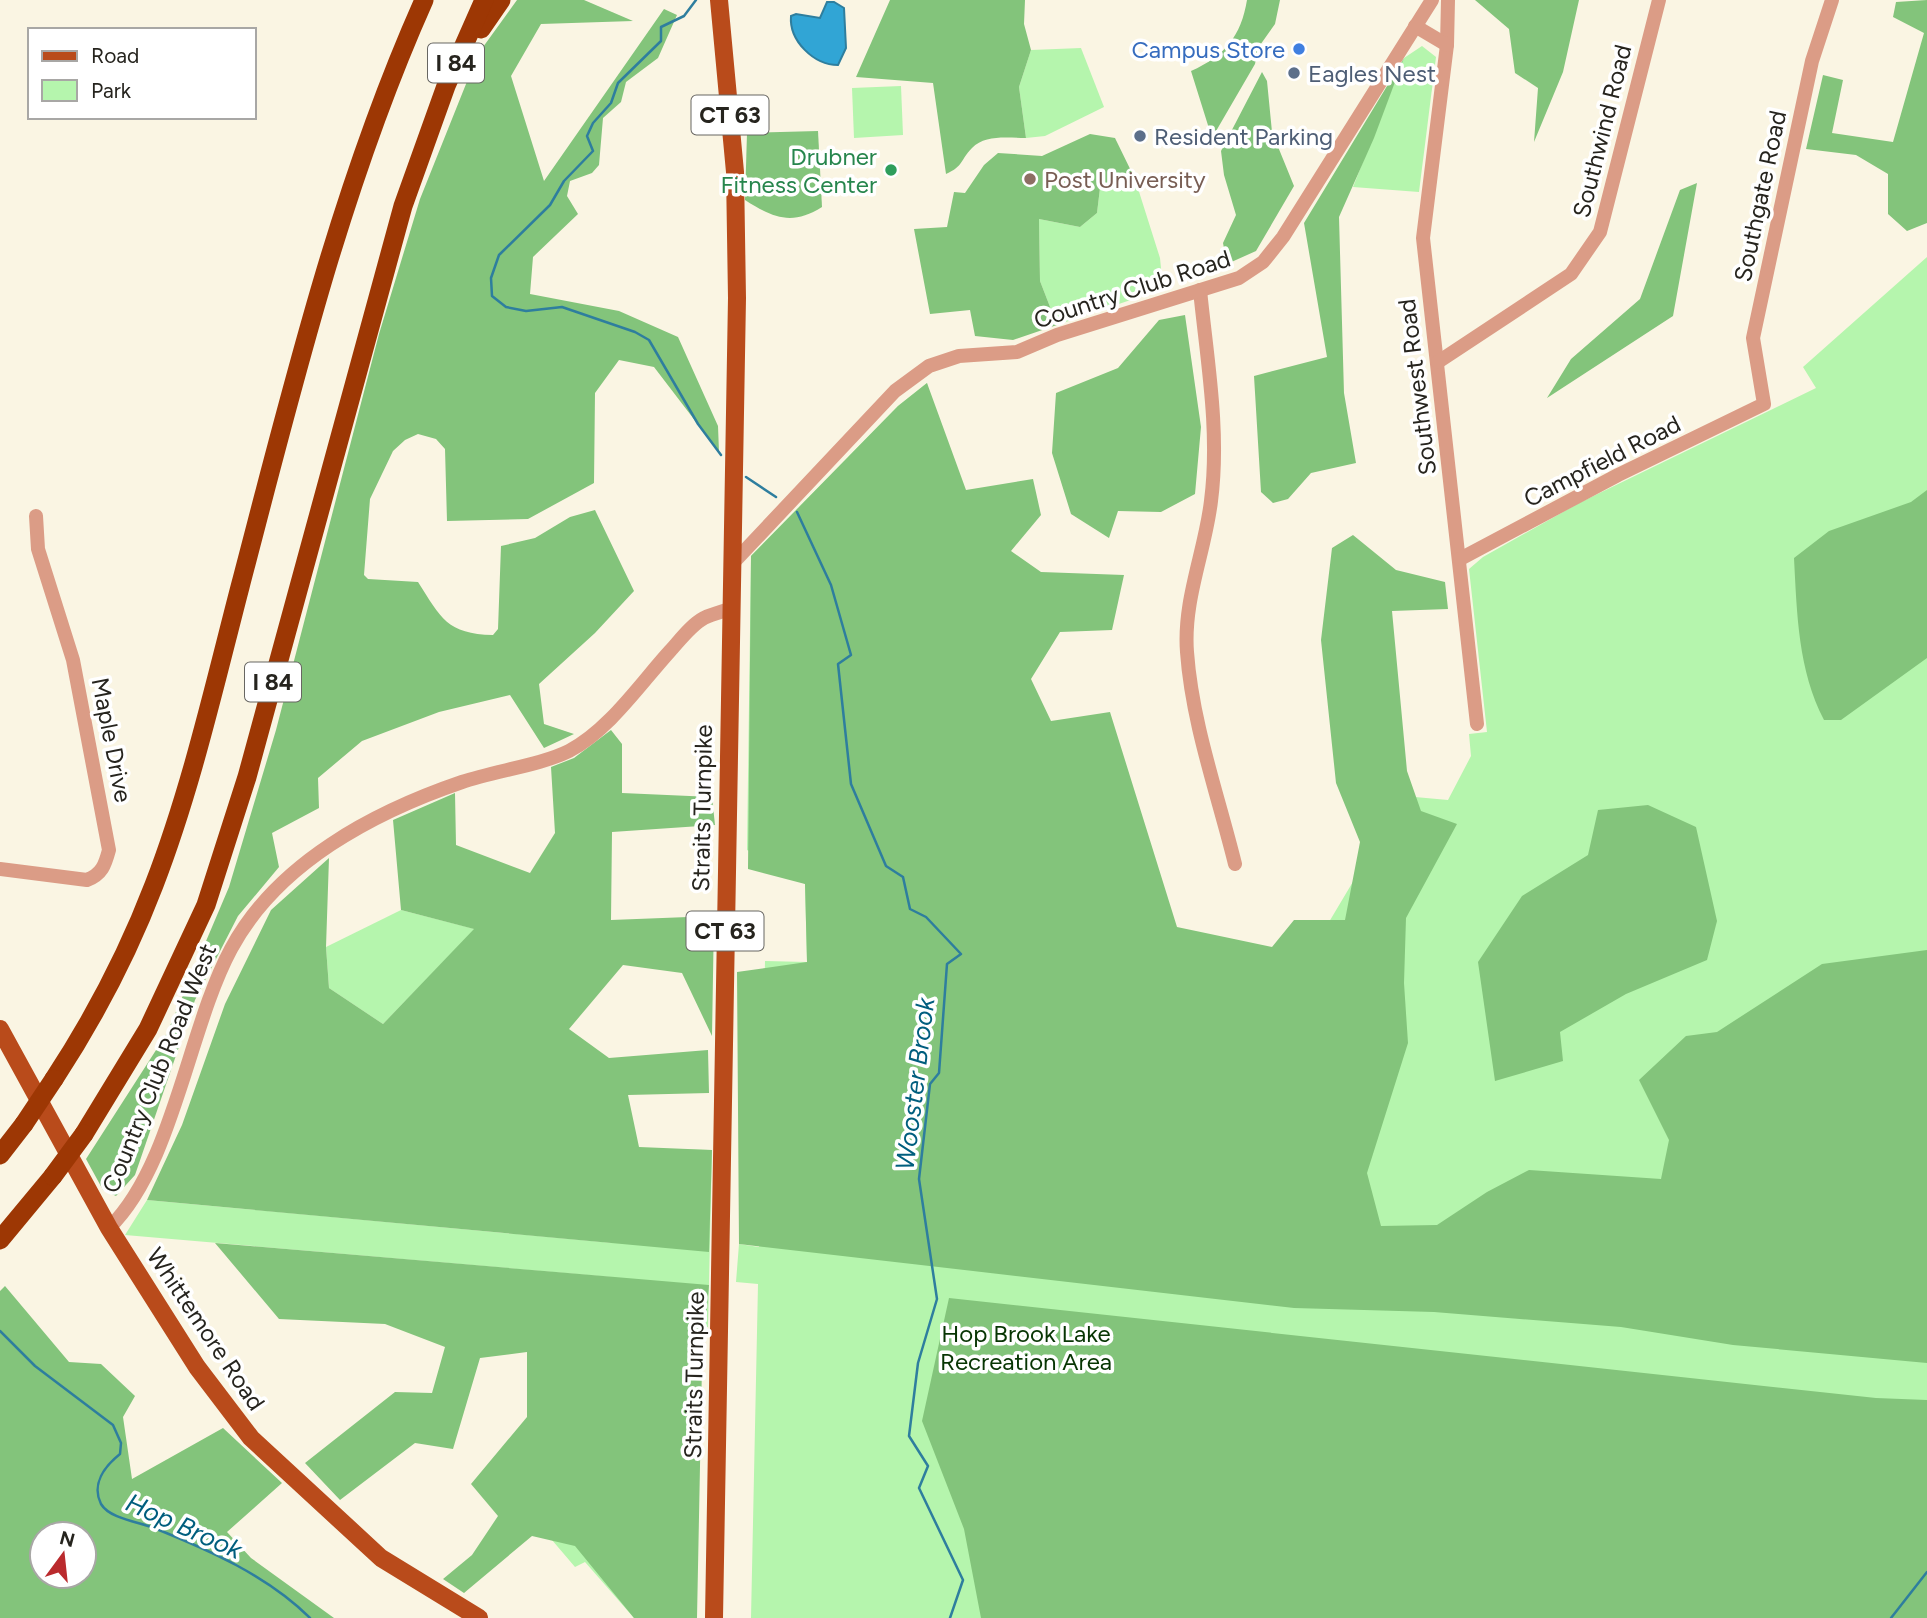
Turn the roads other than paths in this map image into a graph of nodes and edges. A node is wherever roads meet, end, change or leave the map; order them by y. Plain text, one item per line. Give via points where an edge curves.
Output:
1 (424, 0) edge
2 (484, 0) edge
3 (501, 0) edge
4 (719, 0) edge
5 (1432, 0) edge
6 (1448, 0) edge
7 (1659, 0) edge
8 (1832, 0) edge
9 (1415, 26) junction
10 (1447, 45) junction
11 (430, 126) junction
12 (1200, 290) junction
13 (1438, 362) junction
14 (1765, 404) joint
15 (36, 516) dead end
16 (1460, 559) junction
17 (734, 562) junction
18 (730, 609) junction
19 (1477, 724) dead end
20 (1236, 864) dead end
21 (0, 869) edge
22 (0, 1029) edge
23 (0, 1155) edge
24 (109, 1228) junction
25 (0, 1240) edge
26 (479, 1618) edge
27 (714, 1618) edge

1 - 23 highway, I 84, bridge via 379,107 344,211 169,844 119,965 54,1079
2 - 11 highway, I 84
3 - 11 highway
4 - 17 main road, Straits Turnpike / CT 63 via 737,211
5 - 9 street, Country Club Road
6 - 10 street, Southwest Road
7 - 13 street, Southwind Road via 1600,232 1571,274
8 - 14 street, Southgate Road via 1812,61 1752,338
9 - 10 street
9 - 12 street, Country Club Road via 1274,251 1247,274
10 - 13 street, Southwest Road via 1423,238
11 - 25 highway, I 84, bridge via 384,268 256,746 217,873 148,1029 84,1134
12 - 17 street, Country Club Road via 1017,352 938,362 906,381
12 - 20 street via 1216,447 1211,503 1187,608 1187,653 1199,723
13 - 16 street, Southwest Road
14 - 16 street, Campfield Road
15 - 21 street, Maple Drive via 38,549 73,660 109,850 105,866 87,880
16 - 19 street, Southwest Road
17 - 18 main road, Straits Turnpike / CT 63
18 - 24 street, Country Club Road West via 703,618 599,729 568,751 461,782 373,819 318,852 286,880 231,949 151,1160 123,1214
18 - 27 main road, Straits Turnpike / CT 63
22 - 24 main road, Whittemore Road
24 - 26 main road, Whittemore Road via 197,1367 251,1438 380,1558

